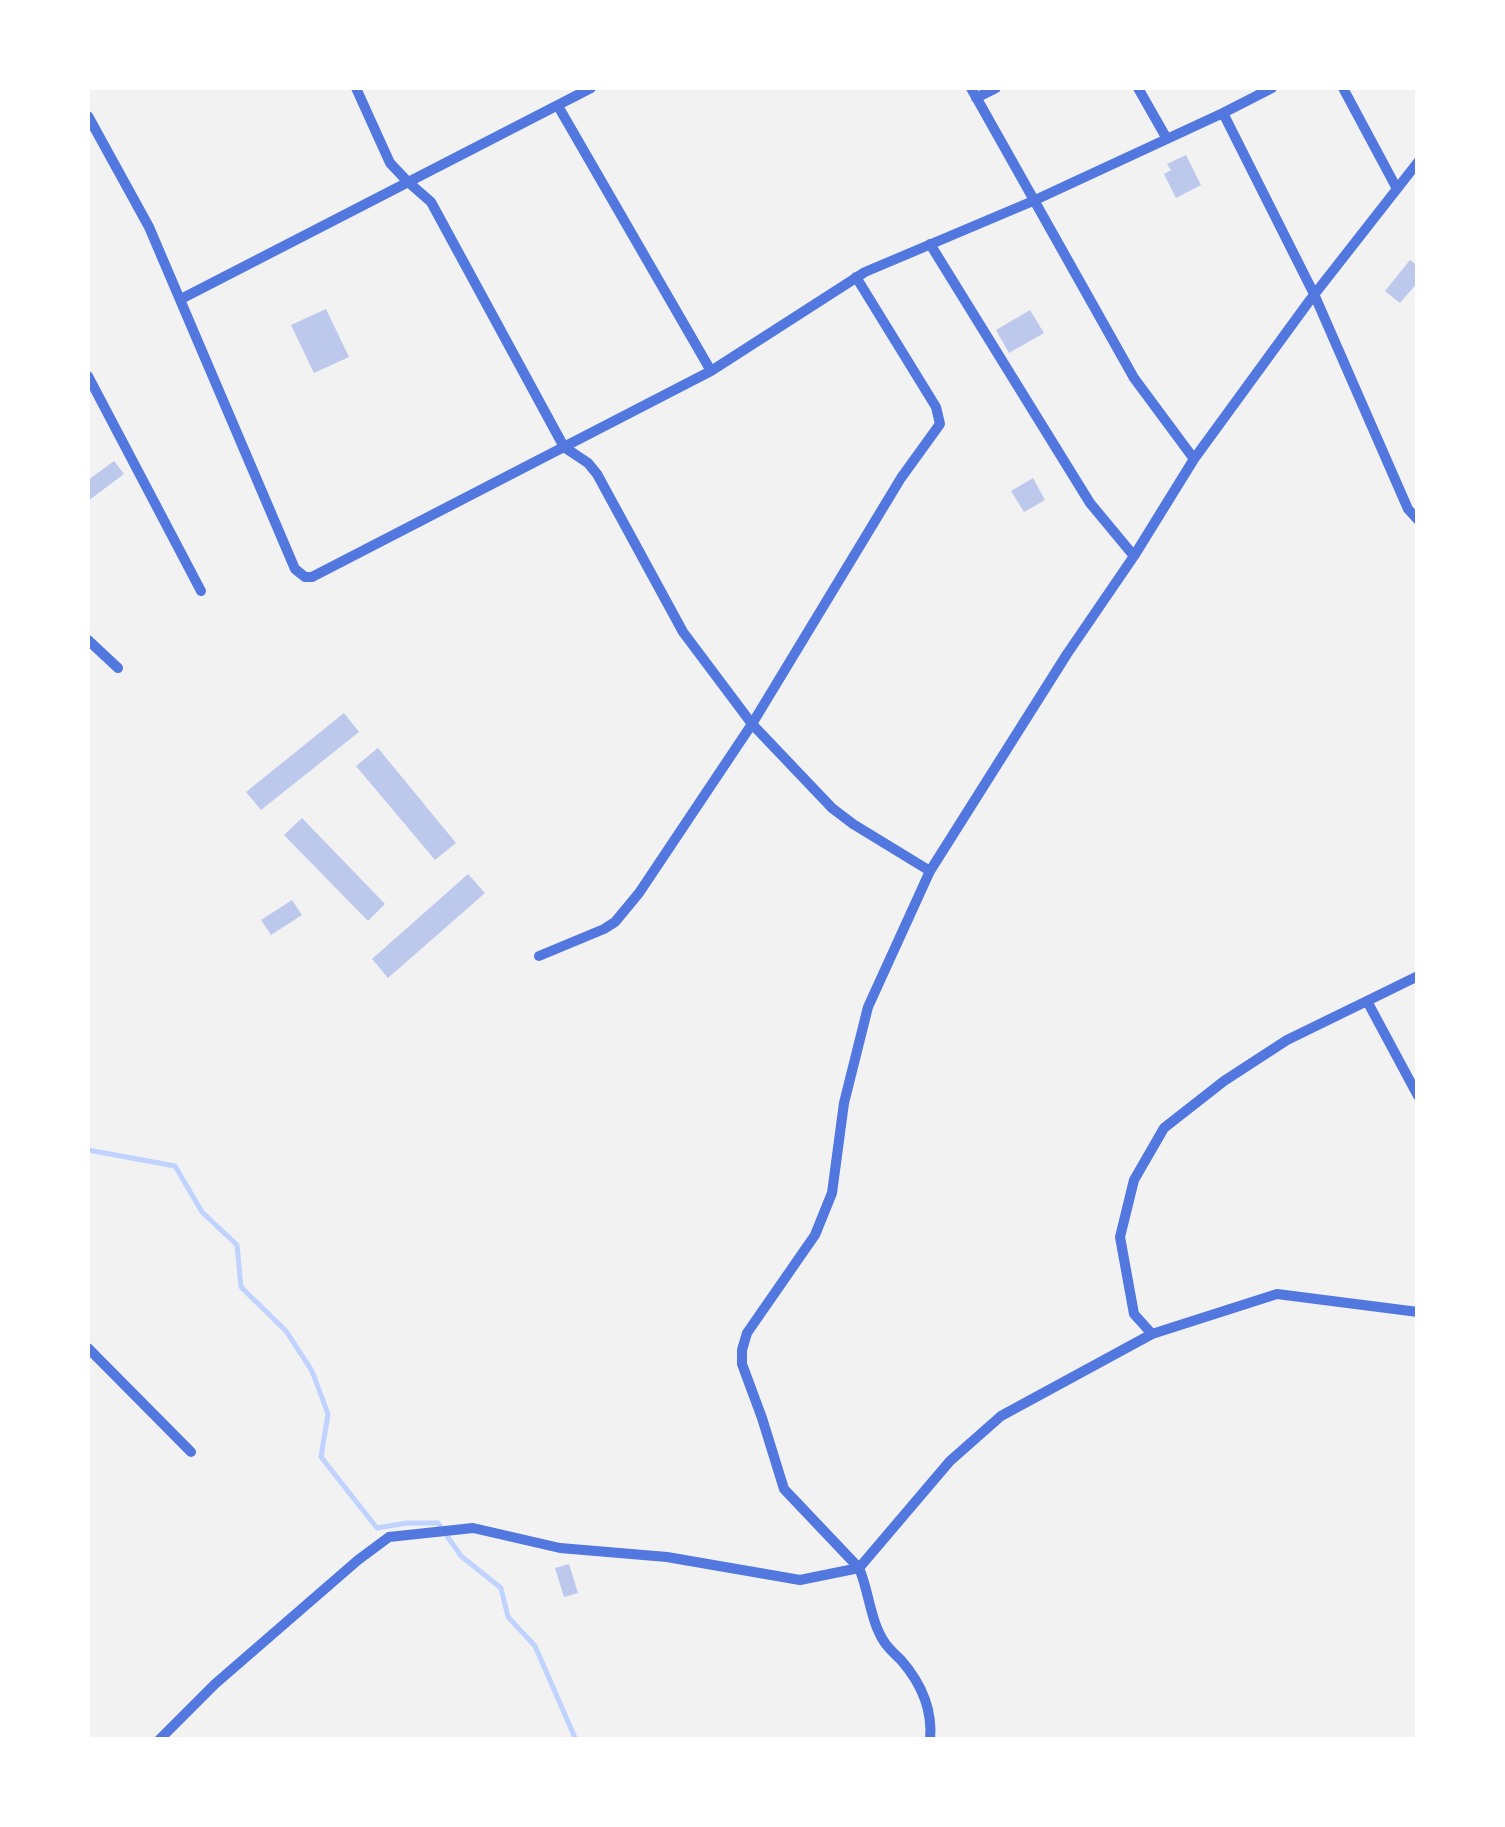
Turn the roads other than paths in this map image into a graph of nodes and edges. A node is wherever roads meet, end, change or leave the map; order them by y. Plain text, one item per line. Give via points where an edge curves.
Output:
1 (356, 88) edge
2 (591, 88) edge
3 (996, 88) edge
4 (1138, 88) edge
5 (1272, 88) edge
6 (1343, 88) edge
7 (973, 92) edge
8 (558, 106) junction
9 (1223, 113) junction
10 (88, 116) edge
11 (1166, 139) junction
12 (1418, 162) edge
13 (407, 182) junction
14 (1396, 187) junction
15 (1033, 201) junction
16 (930, 244) junction
17 (856, 277) junction
18 (1314, 294) junction
19 (180, 299) junction
20 (711, 371) junction
21 (88, 376) edge
22 (564, 446) junction
23 (1194, 460) junction
24 (1418, 520) edge
25 (1134, 556) junction
26 (201, 590) dead end
27 (88, 640) edge
28 (118, 668) dead end
29 (752, 724) junction
30 (930, 871) junction
31 (538, 956) dead end
32 (1418, 976) edge
33 (1367, 1001) junction
34 (1418, 1096) edge
35 (1418, 1312) edge
36 (1152, 1334) junction
37 (88, 1348) edge
38 (191, 1452) dead end
39 (859, 1568) junction
40 (159, 1740) edge
41 (930, 1740) edge

1 - 13 street via 390,163
2 - 8 street
3 - 7 street
4 - 11 street
5 - 9 street
6 - 14 street
7 - 15 street
8 - 13 street
8 - 20 street
9 - 11 street
9 - 18 street
10 - 19 street
11 - 15 street
12 - 14 street
13 - 19 street
13 - 22 street via 431,202
14 - 18 street
15 - 16 street
15 - 23 street via 1134,378
16 - 17 street
16 - 25 street via 1090,503
17 - 20 street
17 - 29 street via 940,424
18 - 23 street
18 - 24 street
19 - 22 street via 305,577
20 - 22 street
21 - 26 street
22 - 29 street via 597,474 683,632
23 - 25 street
25 - 30 street
27 - 28 street
29 - 30 street via 832,808
29 - 31 street via 628,908 604,929
30 - 39 street via 868,1007 844,1103 832,1193 815,1234 742,1350 784,1489
32 - 33 street
33 - 34 street
33 - 36 street via 1287,1040 1164,1128 1134,1180 1120,1236 1134,1314
35 - 36 street via 1277,1294
36 - 39 street via 1001,1416 950,1460
37 - 38 street
39 - 40 street via 800,1580 560,1548 473,1528 389,1537
39 - 41 street via 885,1644 925,1698

